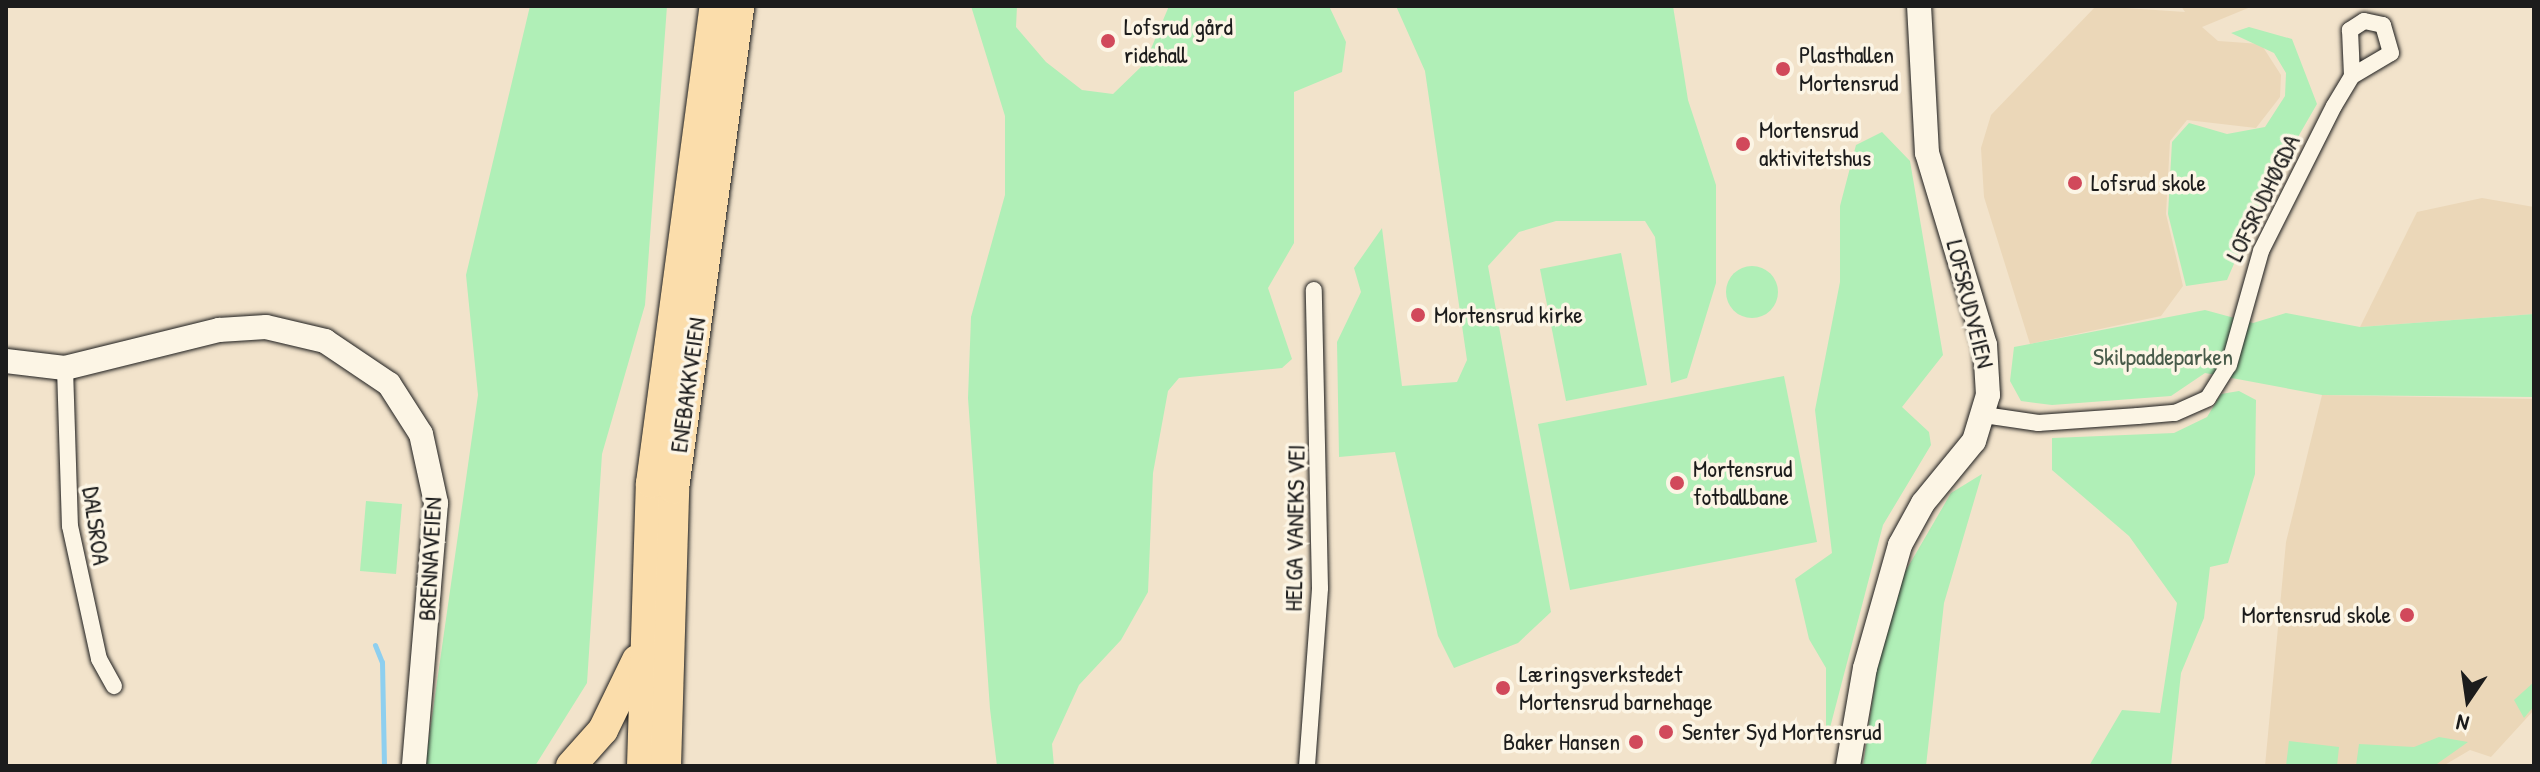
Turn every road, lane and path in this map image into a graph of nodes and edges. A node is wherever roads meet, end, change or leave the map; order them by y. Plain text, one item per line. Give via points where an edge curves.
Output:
1 (715, 6) edge
2 (739, 6) edge
3 (1919, 6) edge
4 (2352, 76) dead end
5 (1314, 290) dead end
6 (6, 361) edge
7 (65, 368) junction
8 (1984, 415) junction
9 (641, 653) junction
10 (114, 686) dead end
11 (414, 766) edge
12 (571, 766) edge
13 (642, 766) edge
14 (666, 766) edge
15 (1307, 766) edge
16 (1848, 766) edge

1 - 9 highway, ENEBAKKVEIEN via 651,483
2 - 14 highway, ENEBAKKVEIEN via 674,489
3 - 8 street, LOFSRUDVEIEN via 1921,119 1985,345
4 - 8 street, LOFSRUDHØGDA via 2261,251 2229,365 2208,398 2175,413 2138,416 2038,423
5 - 15 street, HELGA VANEKS VEI via 1320,588
6 - 7 street, BRENNAVEIEN
7 - 10 street, DALSROA via 70,526 99,659
7 - 11 street, BRENNAVEIEN via 219,330 266,327 325,341 389,384 421,434 436,503
8 - 16 street, LOFSRUDVEIEN via 1974,441 1923,503 1900,545 1865,668
9 - 12 highway via 617,704
9 - 13 highway, ENEBAKKVEIEN

